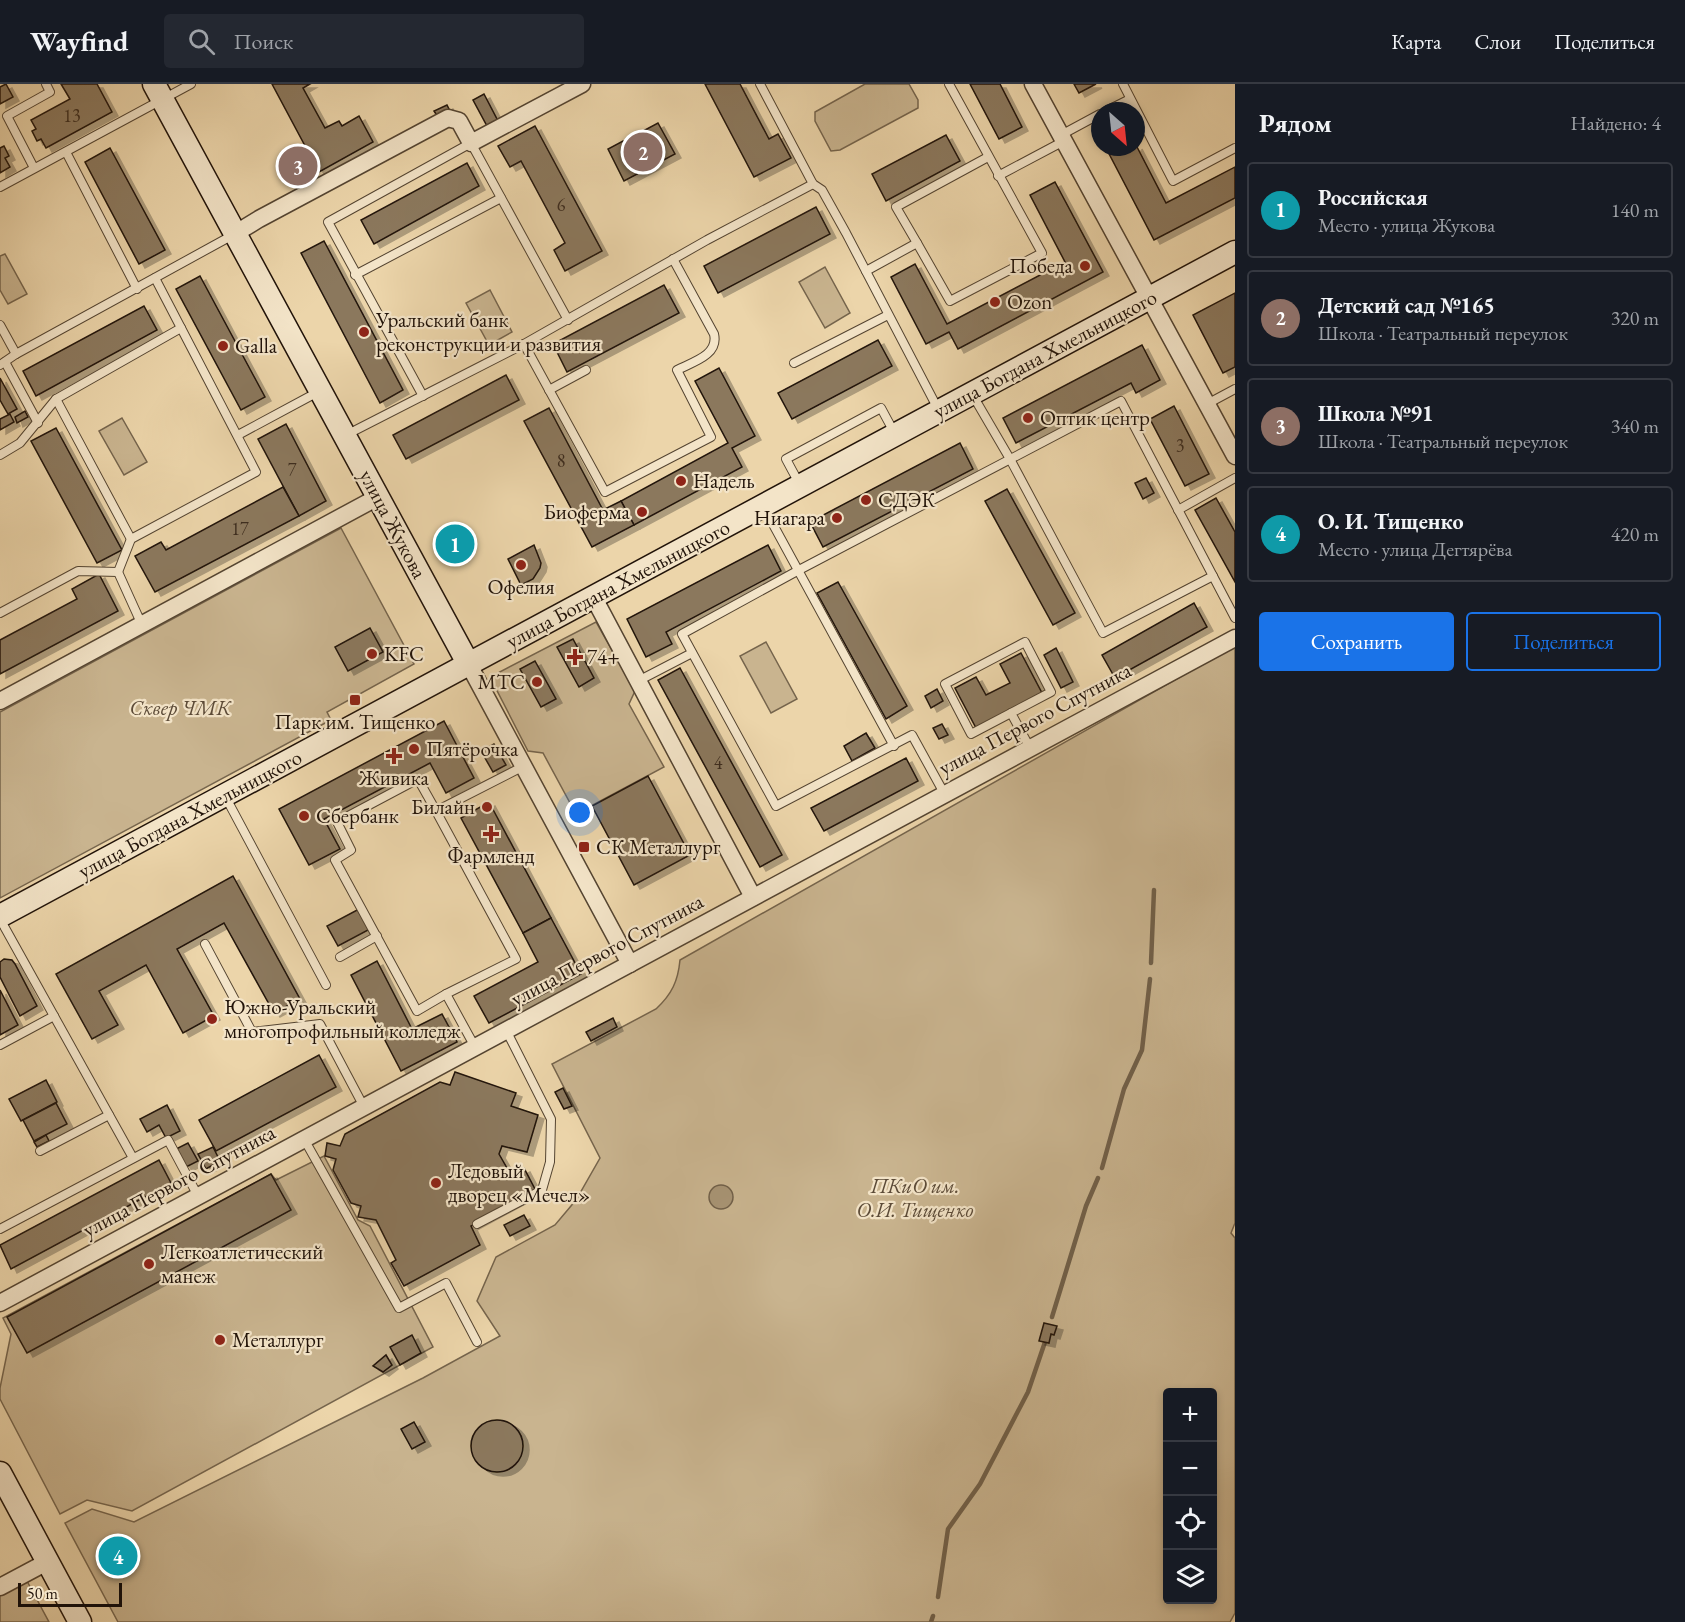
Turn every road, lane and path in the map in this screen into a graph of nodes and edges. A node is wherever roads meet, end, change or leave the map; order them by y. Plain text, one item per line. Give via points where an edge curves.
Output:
1 (46, 84) edge
2 (191, 84) edge
3 (582, 84) edge
4 (760, 84) edge
5 (948, 84) edge
6 (1034, 84) edge
7 (1123, 84) edge
8 (158, 92) edge
9 (1130, 99) junction
10 (1124, 102) edge
11 (3, 118) edge
12 (1091, 120) edge
13 (1063, 138) junction
14 (471, 143) junction
15 (1235, 147) edge
16 (66, 152) junction
17 (988, 158) junction
18 (34, 168) junction
19 (998, 176) junction
20 (813, 184) junction
21 (0, 187) edge
22 (501, 198) junction
23 (236, 233) junction
24 (917, 243) junction
25 (1235, 252) edge
26 (673, 259) junction
27 (866, 271) junction
28 (355, 274) junction
29 (155, 278) junction
30 (136, 289) junction
31 (1149, 298) junction
32 (888, 315) junction
33 (568, 320) junction
34 (0, 325) edge
35 (181, 328) junction
36 (524, 344) junction
37 (16, 354) junction
38 (794, 363) dead end
39 (2, 364) edge
40 (586, 370) dead end
41 (1235, 389) edge
42 (321, 390) junction
43 (549, 390) junction
44 (972, 394) junction
45 (423, 396) junction
46 (56, 399) junction
47 (1207, 404) junction
48 (939, 411) junction
49 (38, 423) junction
50 (238, 435) junction
51 (896, 435) junction
52 (345, 436) junction
53 (0, 455) edge
54 (1235, 456) edge
55 (1010, 459) junction
56 (1235, 478) edge
57 (801, 486) junction
58 (378, 497) junction
59 (763, 506) junction
60 (1178, 510) junction
61 (132, 539) junction
62 (799, 570) junction
63 (118, 572) junction
64 (1213, 576) junction
65 (594, 598) junction
66 (0, 613) edge
67 (1235, 618) edge
68 (142, 625) junction
69 (1235, 638) edge
70 (692, 653) junction
71 (469, 665) junction
72 (638, 681) junction
73 (0, 701) edge
74 (1011, 713) junction
75 (894, 746) junction
76 (1030, 748) junction
77 (524, 766) junction
78 (944, 793) junction
79 (224, 796) junction
80 (436, 811) junction
81 (753, 897) junction
82 (0, 918) edge
83 (377, 936) junction
84 (205, 944) dead end
85 (340, 957) dead end
86 (630, 964) junction
87 (326, 986) dead end
88 (446, 994) junction
89 (54, 1016) junction
90 (506, 1030) junction
91 (0, 1045) edge
92 (475, 1047) junction
93 (364, 1107) junction
94 (109, 1115) junction
95 (304, 1139) junction
96 (40, 1151) dead end
97 (133, 1158) junction
98 (198, 1196) junction
99 (477, 1224) dead end
100 (0, 1229) edge
101 (0, 1303) edge
102 (477, 1342) dead end
103 (0, 1473) edge
104 (47, 1562) junction
105 (0, 1587) edge
106 (80, 1622) edge

1 - 11 lane via 50,92
2 - 8 lane
3 - 14 street
4 - 20 lane
5 - 17 lane
6 - 13 street
7 - 9 lane
8 - 16 lane
8 - 23 main road, улица Жукова
9 - 10 lane
9 - 15 lane via 1173,181
11 - 18 lane
12 - 13 lane
13 - 19 lane
13 - 31 street
14 - 22 lane
14 - 23 street via 459,121 448,118
14 - 28 lane via 328,222
16 - 18 lane
16 - 30 lane
17 - 19 lane
17 - 24 lane via 896,207
18 - 21 lane
19 - 24 lane via 1042,253 950,301
20 - 26 lane
20 - 27 lane via 822,190
22 - 28 lane
22 - 33 lane
23 - 29 lane
23 - 42 main road, улица Жукова
24 - 27 lane
25 - 31 main road, улица Богдана Хмельницкого
26 - 33 lane
26 - 43 lane via 716,340 708,354 677,370 711,437 605,492
27 - 32 lane
28 - 45 lane
29 - 30 lane
29 - 35 lane
30 - 37 lane
31 - 44 main road, улица Богдана Хмельницкого
31 - 47 street
32 - 38 lane
32 - 48 lane
33 - 36 lane
34 - 37 lane
35 - 46 lane
35 - 50 lane
36 - 43 lane
36 - 45 lane
37 - 39 lane
39 - 49 lane
40 - 43 lane
41 - 47 lane
42 - 50 lane
42 - 52 main road, улица Жукова
44 - 48 main road, улица Богдана Хмельницкого
44 - 55 lane
45 - 52 lane
46 - 49 lane
46 - 61 lane
47 - 54 street
48 - 51 main road, улица Богдана Хмельницкого
49 - 53 lane via 20,443
50 - 61 lane via 256,472
51 - 57 main road, улица Богдана Хмельницкого
51 - 57 lane via 881,408 786,459
52 - 58 main road, улица Жукова
55 - 60 lane via 1121,401
55 - 62 lane
55 - 64 lane via 1103,633
56 - 60 lane
57 - 59 main road, улица Богдана Хмельницкого
58 - 68 street
58 - 71 main road, улица Жукова
59 - 62 lane
59 - 65 main road, улица Богдана Хмельницкого
60 - 64 lane
61 - 63 lane
62 - 70 lane via 682,634
62 - 75 lane
63 - 66 lane via 78,571
63 - 68 lane
64 - 67 lane
65 - 71 main road, улица Богдана Хмельницкого
65 - 72 street
68 - 73 street
69 - 76 street, улица Первого Спутника
70 - 72 lane
70 - 75 lane via 776,806
71 - 77 street, улица Жукова
71 - 79 main road, улица Богдана Хмельницкого
72 - 81 street
74 - 74 lane via 971,734 945,684 1025,642 1052,692
74 - 76 lane
75 - 78 lane via 912,735
76 - 78 street, улица Первого Спутника
77 - 80 lane
77 - 86 street, улица Жукова
78 - 81 street, улица Первого Спутника
79 - 82 main road, улица Богдана Хмельницкого
79 - 87 lane
80 - 83 lane via 418,779 337,822 351,850 336,860
80 - 88 lane via 516,959
81 - 86 street, улица Первого Спутника
82 - 89 lane
83 - 85 lane
83 - 88 lane via 417,1011
84 - 93 lane via 252,1032 320,1024
86 - 90 street, улица Первого Спутника
88 - 92 lane
89 - 91 lane
89 - 94 lane
90 - 92 street, улица Первого Спутника
90 - 99 lane via 551,1119 550,1162 542,1190
92 - 93 street, улица Первого Спутника
93 - 95 street, улица Первого Спутника
94 - 96 lane
94 - 97 lane
95 - 98 street, улица Первого Спутника
95 - 102 lane via 399,1308 446,1283
97 - 98 lane via 168,1140
97 - 100 lane
98 - 101 street, улица Первого Спутника
103 - 104 main road
104 - 105 street
104 - 106 main road

